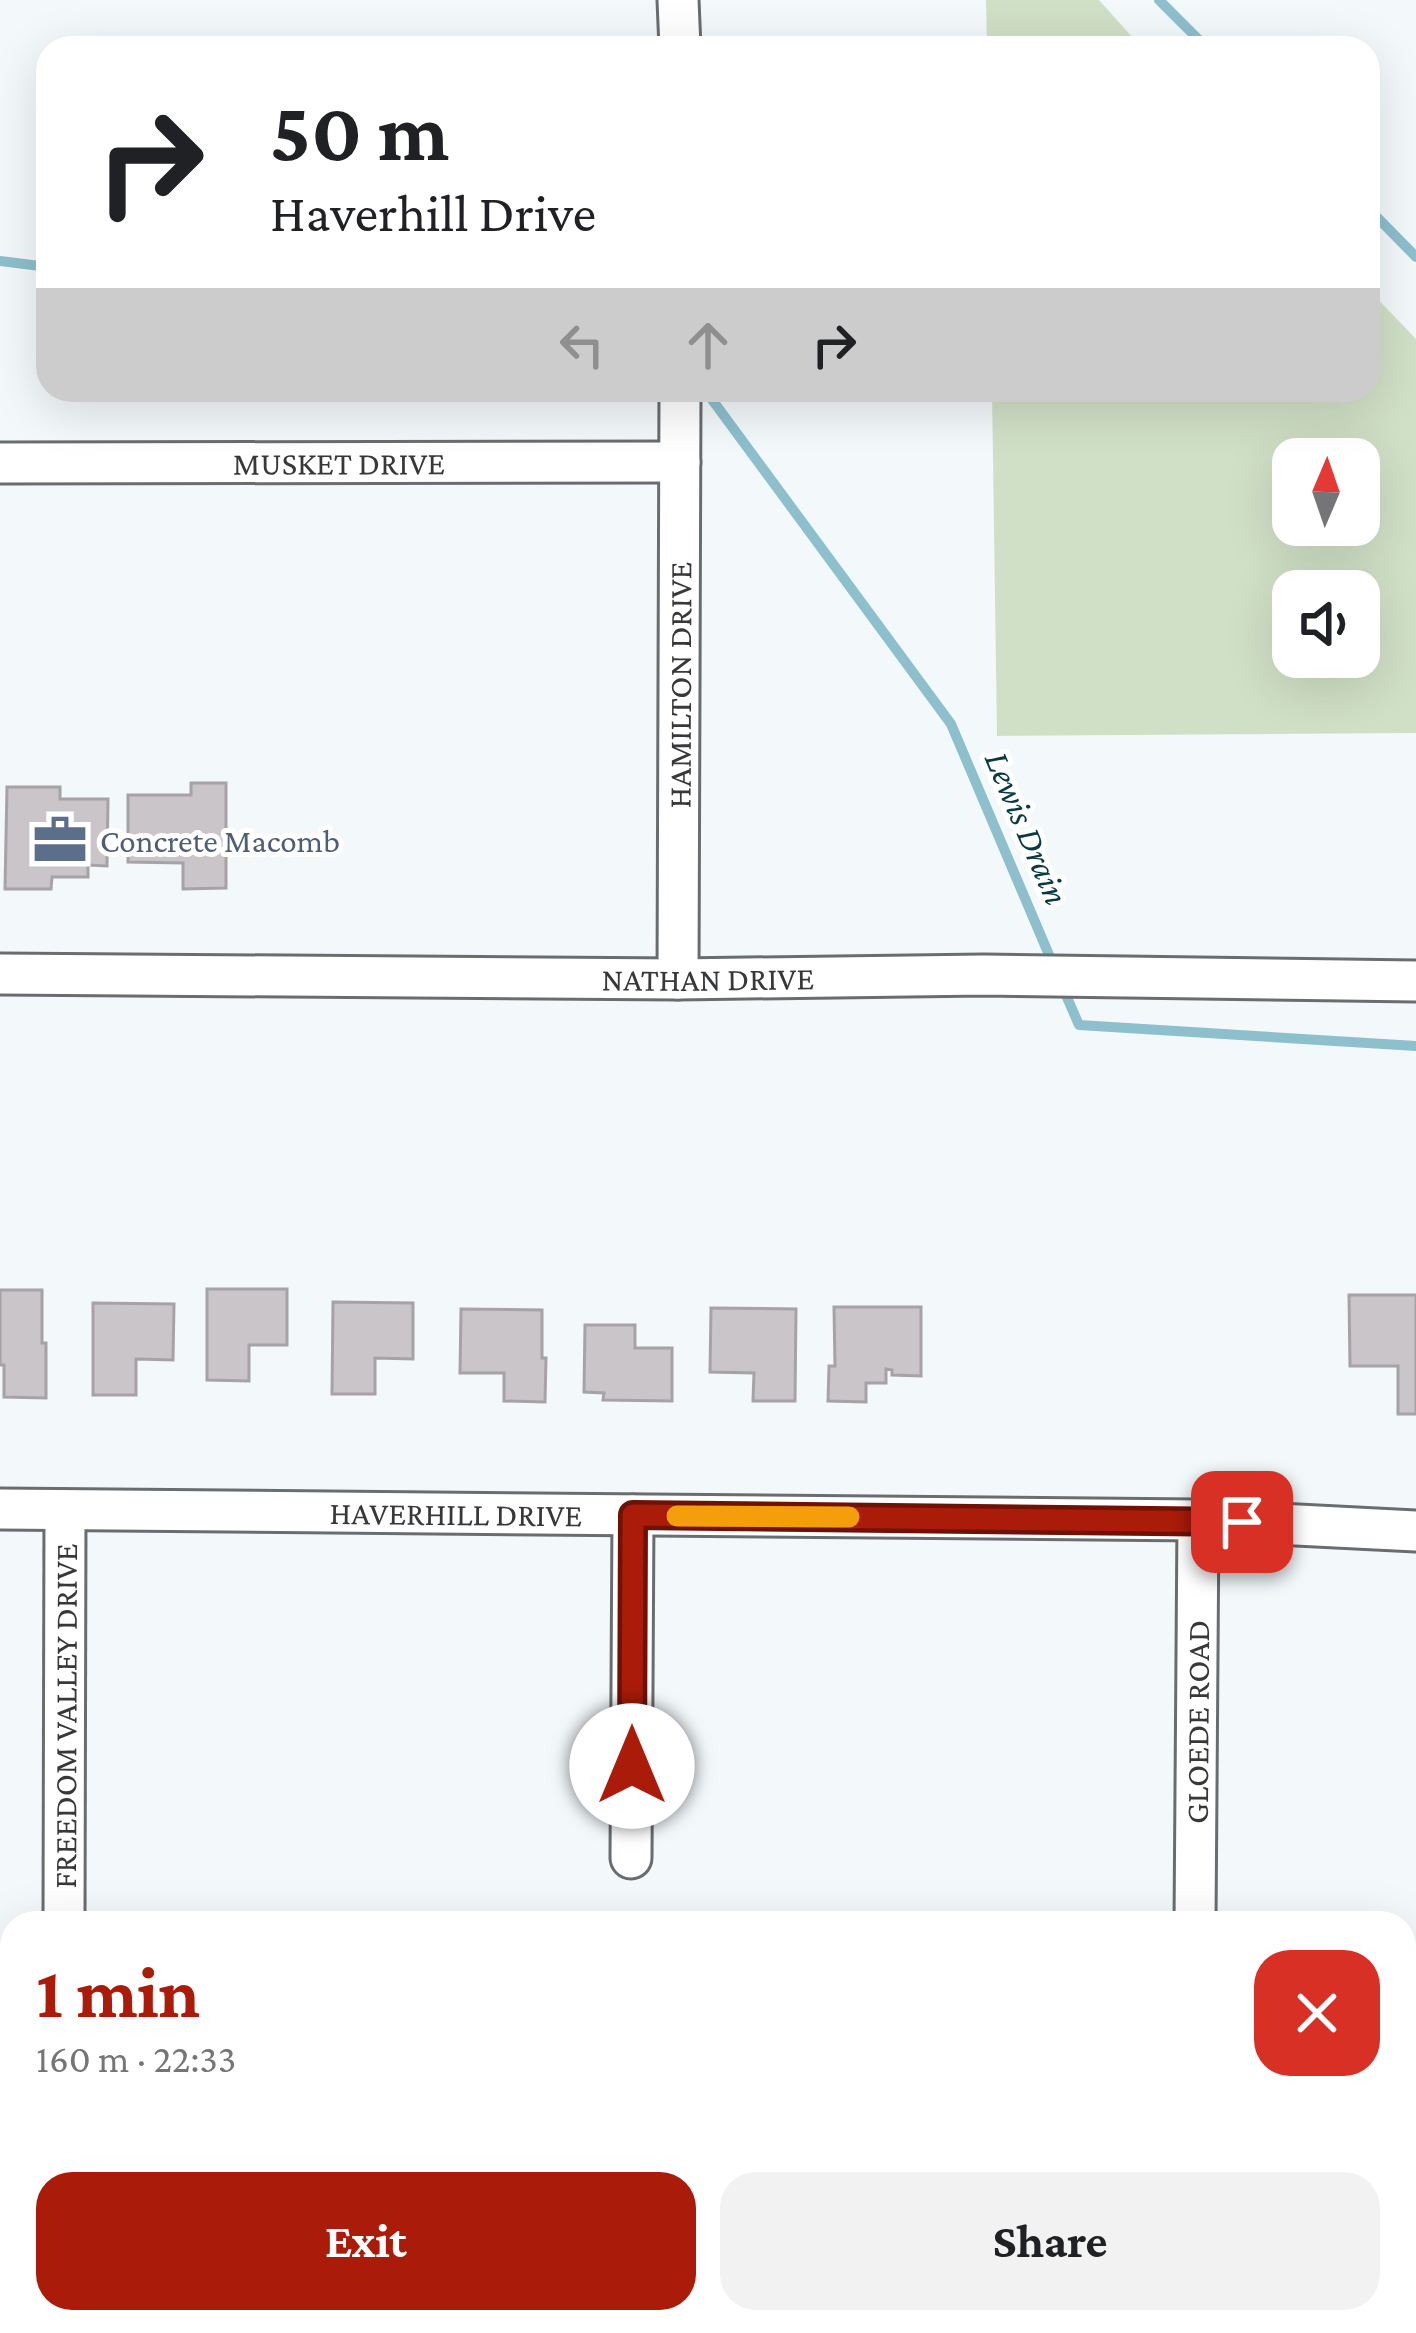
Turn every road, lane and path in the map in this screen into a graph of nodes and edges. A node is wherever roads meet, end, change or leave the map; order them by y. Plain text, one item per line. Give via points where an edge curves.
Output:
1 (678, 0) edge
2 (680, 36) edge
3 (680, 402) edge
4 (680, 462) junction
5 (0, 464) edge
6 (0, 974) edge
7 (678, 979) junction
8 (1416, 982) edge
9 (0, 1509) edge
10 (65, 1510) junction
11 (633, 1515) junction
12 (1198, 1520) junction
13 (1416, 1531) edge
14 (631, 1858) dead end
15 (64, 1911) edge
16 (1195, 1911) edge

1 - 2 street
3 - 4 street, HAMILTON DRIVE
4 - 5 street, MUSKET DRIVE
4 - 7 street, HAMILTON DRIVE
6 - 7 street, NATHAN DRIVE
7 - 8 street, NATHAN DRIVE
9 - 10 street, HAVERHILL DRIVE
10 - 11 street, HAVERHILL DRIVE
10 - 15 street, FREEDOM VALLEY DRIVE
11 - 12 street, HAVERHILL DRIVE
11 - 14 street
12 - 13 street, HAVERHILL DRIVE
12 - 16 street, GLOEDE ROAD

